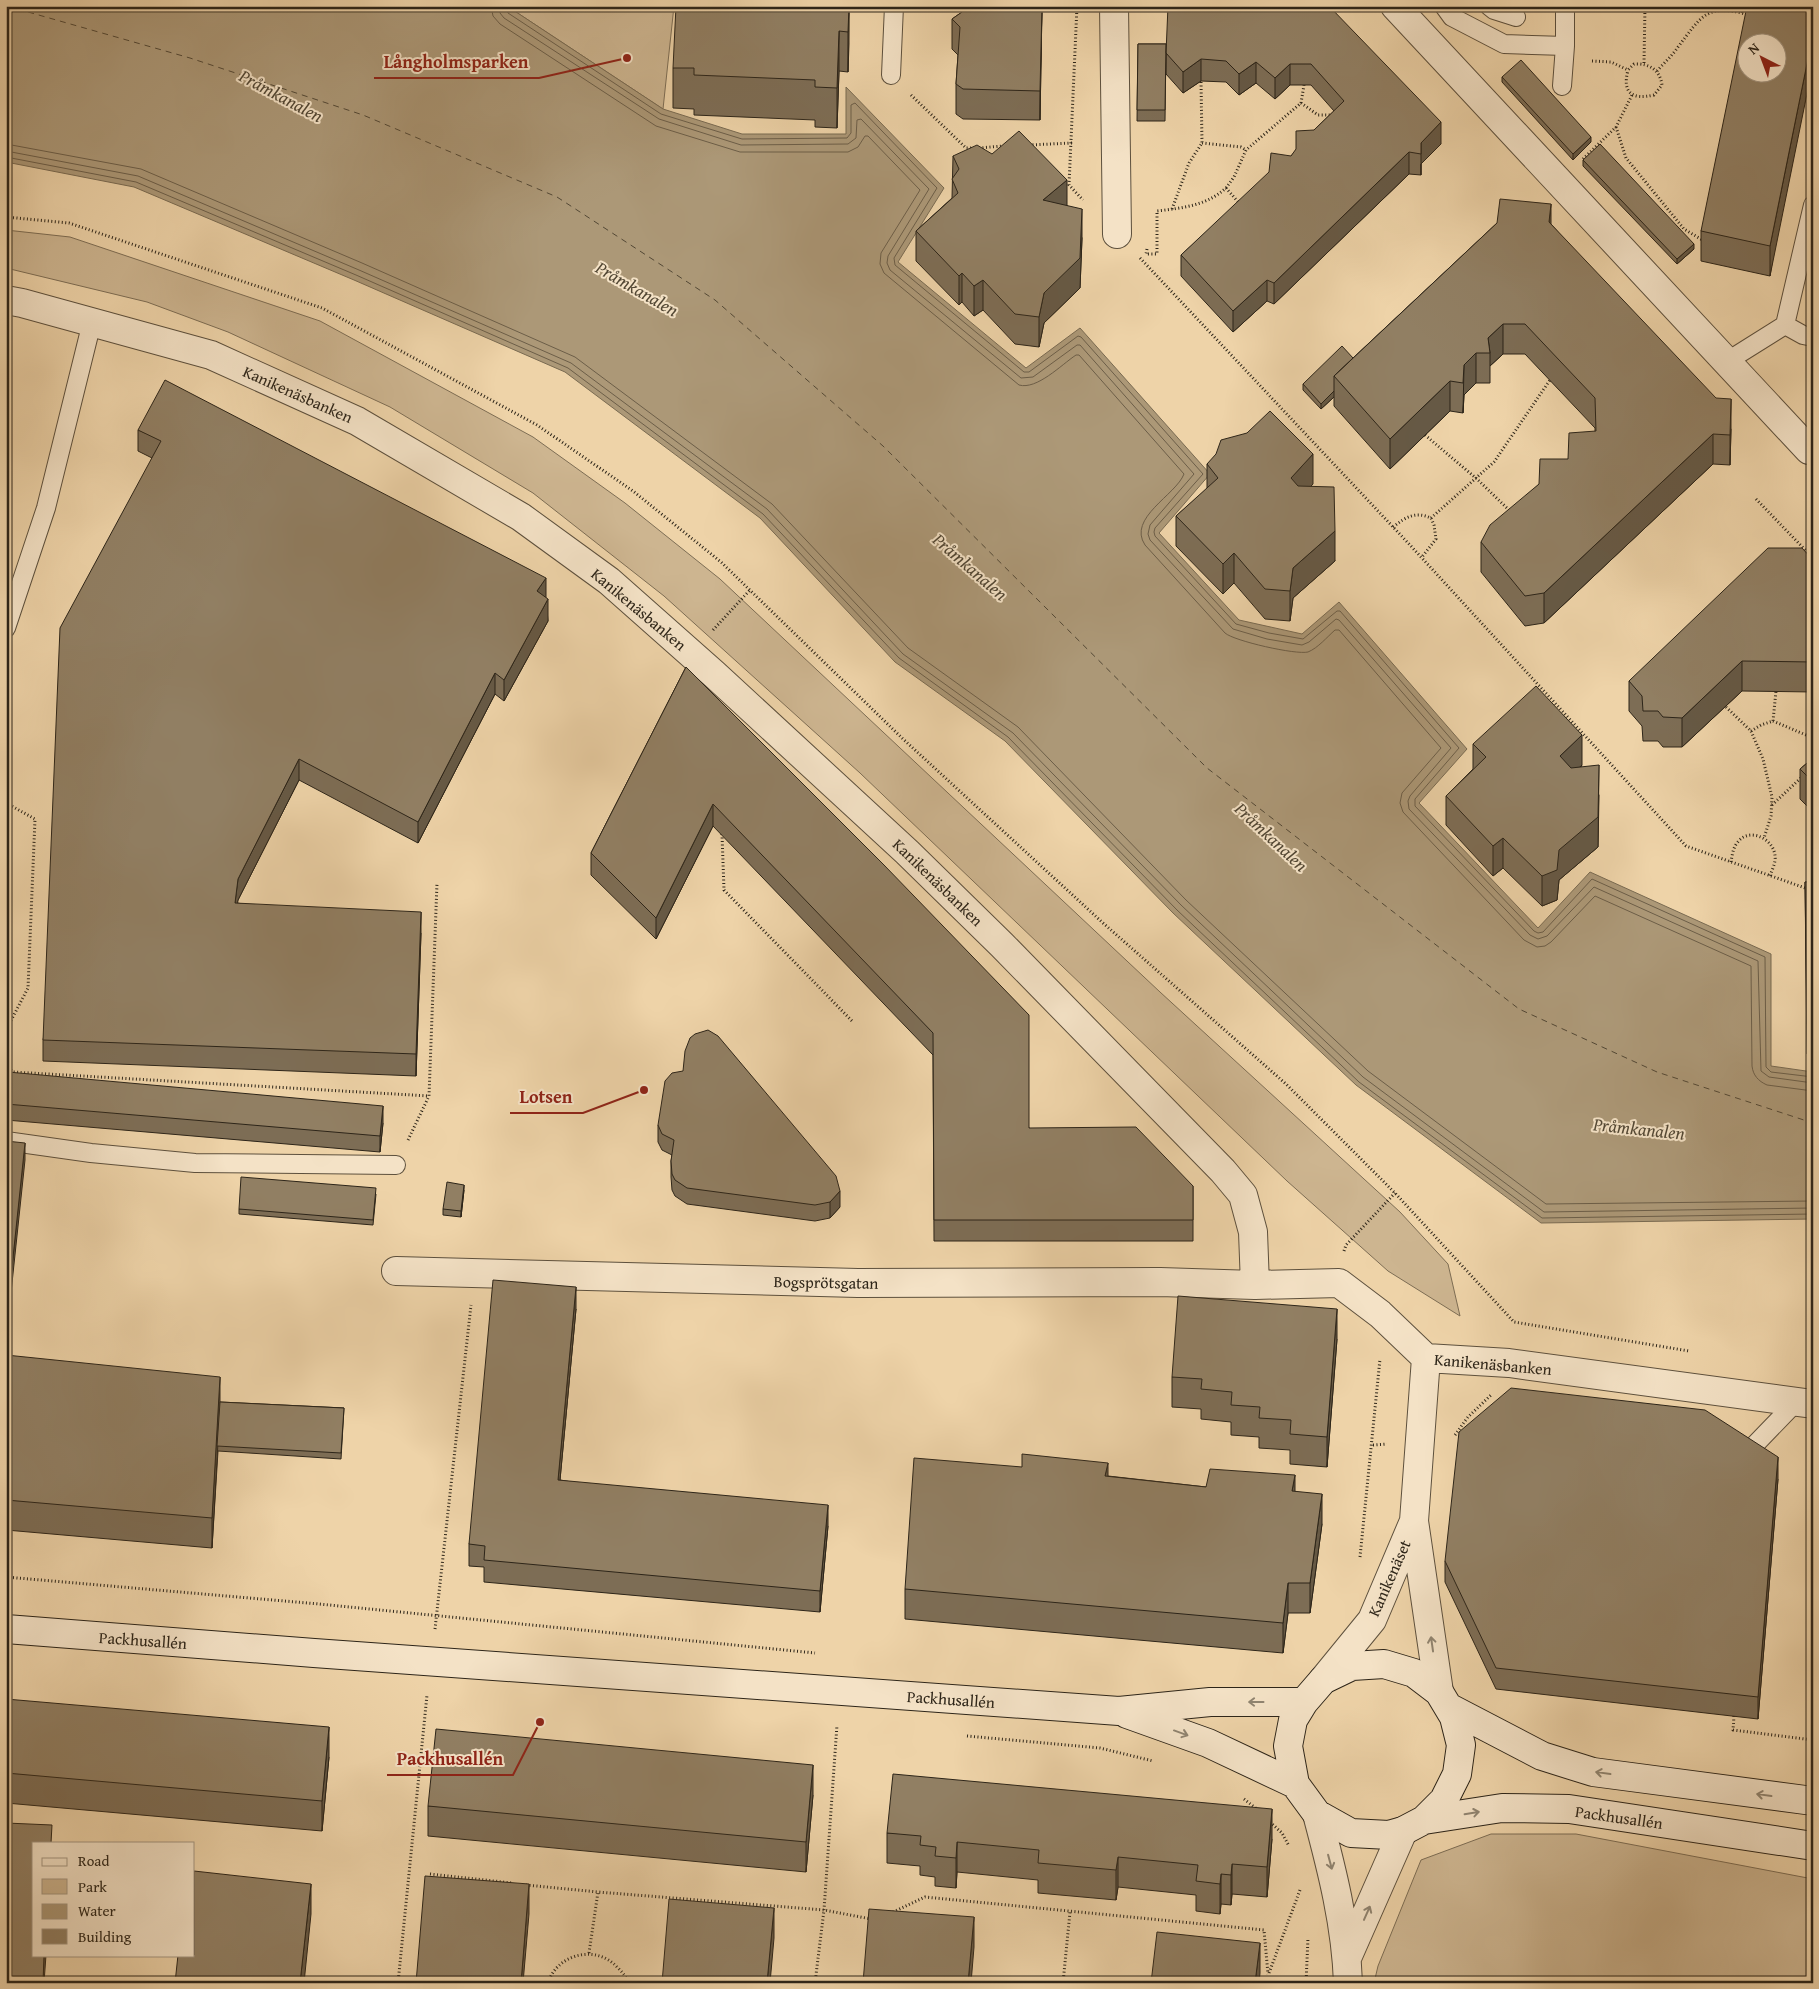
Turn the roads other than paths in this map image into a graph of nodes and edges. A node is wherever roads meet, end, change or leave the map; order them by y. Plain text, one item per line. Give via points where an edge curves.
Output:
1 (894, 6) edge
2 (1114, 6) edge
3 (1395, 6) edge
4 (1444, 6) edge
5 (1488, 6) edge
6 (1565, 6) edge
7 (1516, 17) dead end
8 (1564, 53) junction
9 (890, 75) road end
10 (1562, 86) dead end
11 (1813, 205) edge
12 (1117, 234) road end
13 (6, 300) edge
14 (92, 322) junction
15 (1785, 325) junction
16 (1813, 336) edge
17 (1726, 362) junction
18 (1809, 450) dead end
19 (6, 628) edge
20 (6, 1141) edge
21 (396, 1166) road end
22 (396, 1270) dead end
23 (1255, 1285) junction
24 (1426, 1358) junction
25 (1804, 1403) edge
26 (1743, 1457) edge
27 (1414, 1521) junction
28 (6, 1629) edge
29 (1323, 1680) junction
30 (1445, 1700) junction
31 (1304, 1702) junction
32 (1118, 1711) junction
33 (1295, 1784) junction
34 (1813, 1801) edge
35 (1317, 1814) junction
36 (1413, 1826) junction
37 (1813, 1846) edge
38 (1348, 1970) edge

1 - 9 lane
2 - 12 street
3 - 17 street
4 - 8 lane via 1452,17 1504,44
5 - 7 lane
6 - 8 lane
8 - 10 lane
11 - 15 lane
13 - 14 street, Kanikenäsbanken
14 - 19 lane via 46,508
14 - 23 street, Kanikenäsbanken via 211,355 357,421 521,517 609,581 908,852 1223,1170 1243,1195 1253,1232
15 - 16 lane via 1803,335
15 - 17 lane
17 - 18 street
20 - 21 lane via 91,1153 195,1162
22 - 23 street, Bogsprötsgatan via 858,1283 1160,1282
23 - 24 street, Kanikenäsbanken via 1339,1283 1380,1314
24 - 25 street, Kanikenäsbanken via 1509,1362
24 - 27 street, Kanikenäset
25 - 26 lane
27 - 29 street, Kanikenäset via 1372,1620
30 -> 27 street, Kanikenäset
28 - 32 street, Packhusallén
29 - 30 street via 1352,1666 1384,1664 1414,1672
29 - 31 street
34 -> 30 street via 1593,1772 1542,1756
30 - 36 street via 1454,1717 1460,1745 1457,1774 1444,1800
31 -> 32 street, Packhusallén via 1210,1702
31 - 33 street via 1293,1720 1288,1746
32 -> 33 street, Packhusallén via 1208,1743
33 - 35 street
35 - 36 street via 1351,1833 1389,1834
35 -> 38 street via 1336,1882
36 -> 37 street, Packhusallén via 1502,1808 1569,1809
38 -> 36 street

